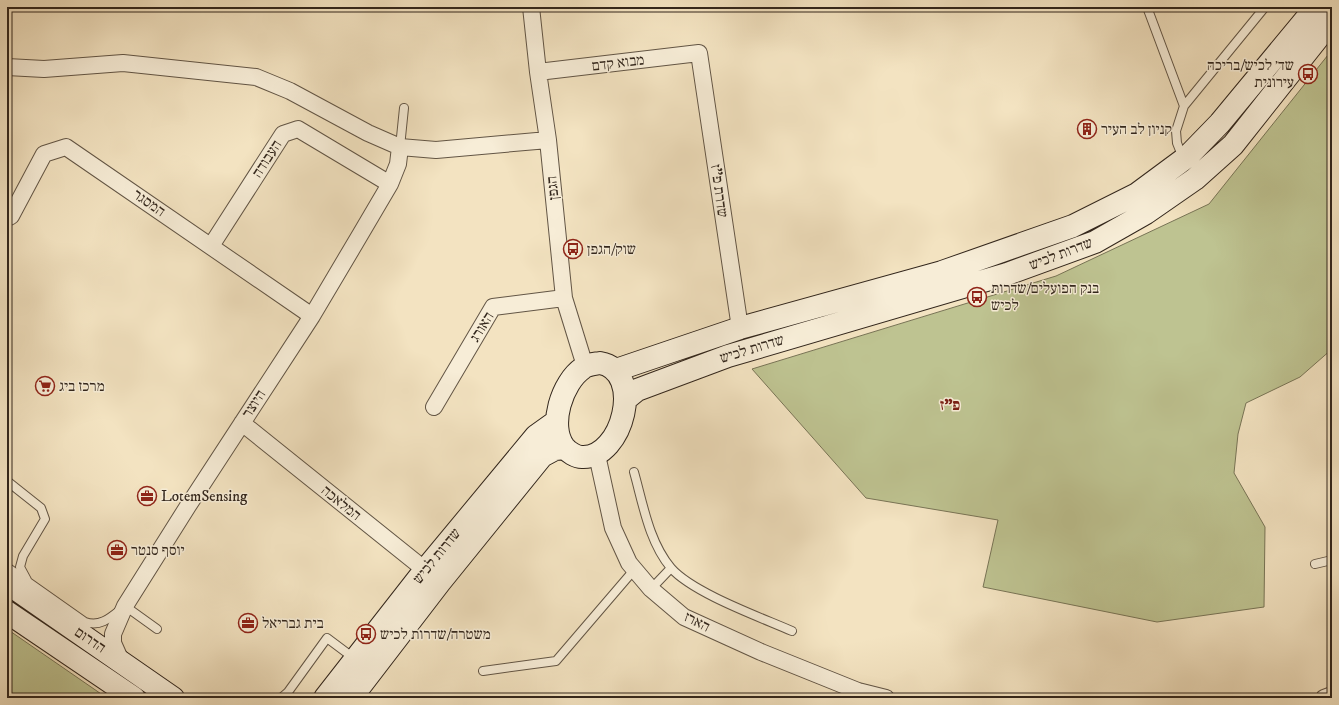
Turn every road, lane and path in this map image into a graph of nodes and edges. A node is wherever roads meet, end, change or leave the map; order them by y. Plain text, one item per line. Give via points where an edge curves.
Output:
1 (531, 7) edge
2 (1147, 7) edge
3 (1265, 7) edge
4 (1316, 7) edge
5 (1332, 20) edge
6 (699, 53) joint
7 (7, 67) edge
8 (538, 72) junction
9 (1184, 106) junction
10 (404, 108) dead end
11 (548, 140) junction
12 (400, 147) junction
13 (1189, 169) junction
14 (390, 184) junction
15 (7, 218) edge
16 (211, 246) junction
17 (564, 298) junction
18 (312, 316) junction
19 (740, 328) junction
20 (585, 366) junction
21 (616, 370) junction
22 (626, 399) junction
23 (434, 407) dead end
24 (557, 421) junction
25 (242, 423) junction
26 (565, 448) junction
27 (597, 455) junction
28 (634, 472) dead end
29 (7, 482) edge
30 (1332, 560) edge
31 (1316, 564) dead end
32 (7, 567) edge
33 (671, 568) junction
34 (634, 570) junction
35 (432, 576) junction
36 (28, 582) junction
37 (7, 583) edge
38 (651, 589) junction
39 (125, 606) junction
40 (7, 612) edge
41 (157, 629) dead end
42 (792, 631) dead end
43 (355, 659) junction
44 (121, 661) junction
45 (483, 671) dead end
46 (856, 694) edge
47 (1332, 695) edge
48 (134, 698) edge
49 (173, 698) edge
50 (281, 698) edge
51 (325, 698) edge
52 (351, 698) edge
53 (886, 698) edge
54 (1324, 698) edge

1 - 8 street, הגפן
2 - 9 lane
3 - 9 lane
4 - 13 main road, שדרות לכיש via 1220,123
5 - 13 main road, שדרות לכיש via 1233,144
6 - 8 street, מבוא קדם
6 - 19 street, שדרת פ"ז
7 - 12 street via 44,69 123,64 256,77 290,90 368,133
8 - 11 street, הגפן
9 - 13 lane via 1176,132 1177,143
10 - 12 lane
11 - 12 street via 436,150
11 - 17 street, הגפן
12 - 14 street, היוצר via 398,164
13 - 19 main road, שדרות לכיש via 1073,226 942,272
13 - 22 main road, שדרות לכיש via 1146,213 1095,242 1007,274 728,356 637,390
14 - 16 street, העבודה via 298,129 288,132 283,134
14 - 18 street, היוצר
15 - 16 street, המסגר via 11,216 44,154 66,146
16 - 18 street, המסגר
17 - 20 street, הגפן
17 - 23 street, האורג via 493,307
18 - 25 street, היוצר
19 - 21 main road, שדרות לכיש
20 - 21 main road via 608,365
20 - 24 main road via 576,373 566,391
21 - 22 main road
22 - 27 main road via 619,428 605,449
24 - 26 main road via 560,440
24 - 35 main road, שדרות לכיש via 536,436
25 - 35 street, המלאכה
25 - 39 street, היוצר
26 - 27 main road via 580,457
26 - 35 main road, שדרות לכיש via 555,449 542,456
27 - 34 street, הארז via 613,528
28 - 33 lane via 649,528
29 - 36 lane via 41,508 45,519 23,556 20,567
30 - 31 lane
32 - 36 lane
33 - 38 lane
33 - 42 lane via 700,589
34 - 38 street, הארז
34 - 45 lane via 556,661
35 - 43 main road, שדרות לכיש
35 - 52 main road, שדרות לכיש
36 - 39 lane via 91,624 108,619
37 - 44 main road, הדרום
38 - 46 street, הארז via 684,617
39 - 41 lane
39 - 44 street, היוצר via 113,642
40 - 48 main road, הדרום
43 - 50 lane via 327,638
43 - 51 main road, שדרות לכיש
44 - 49 main road, הדרום
46 - 53 street, הארז
47 - 54 street

